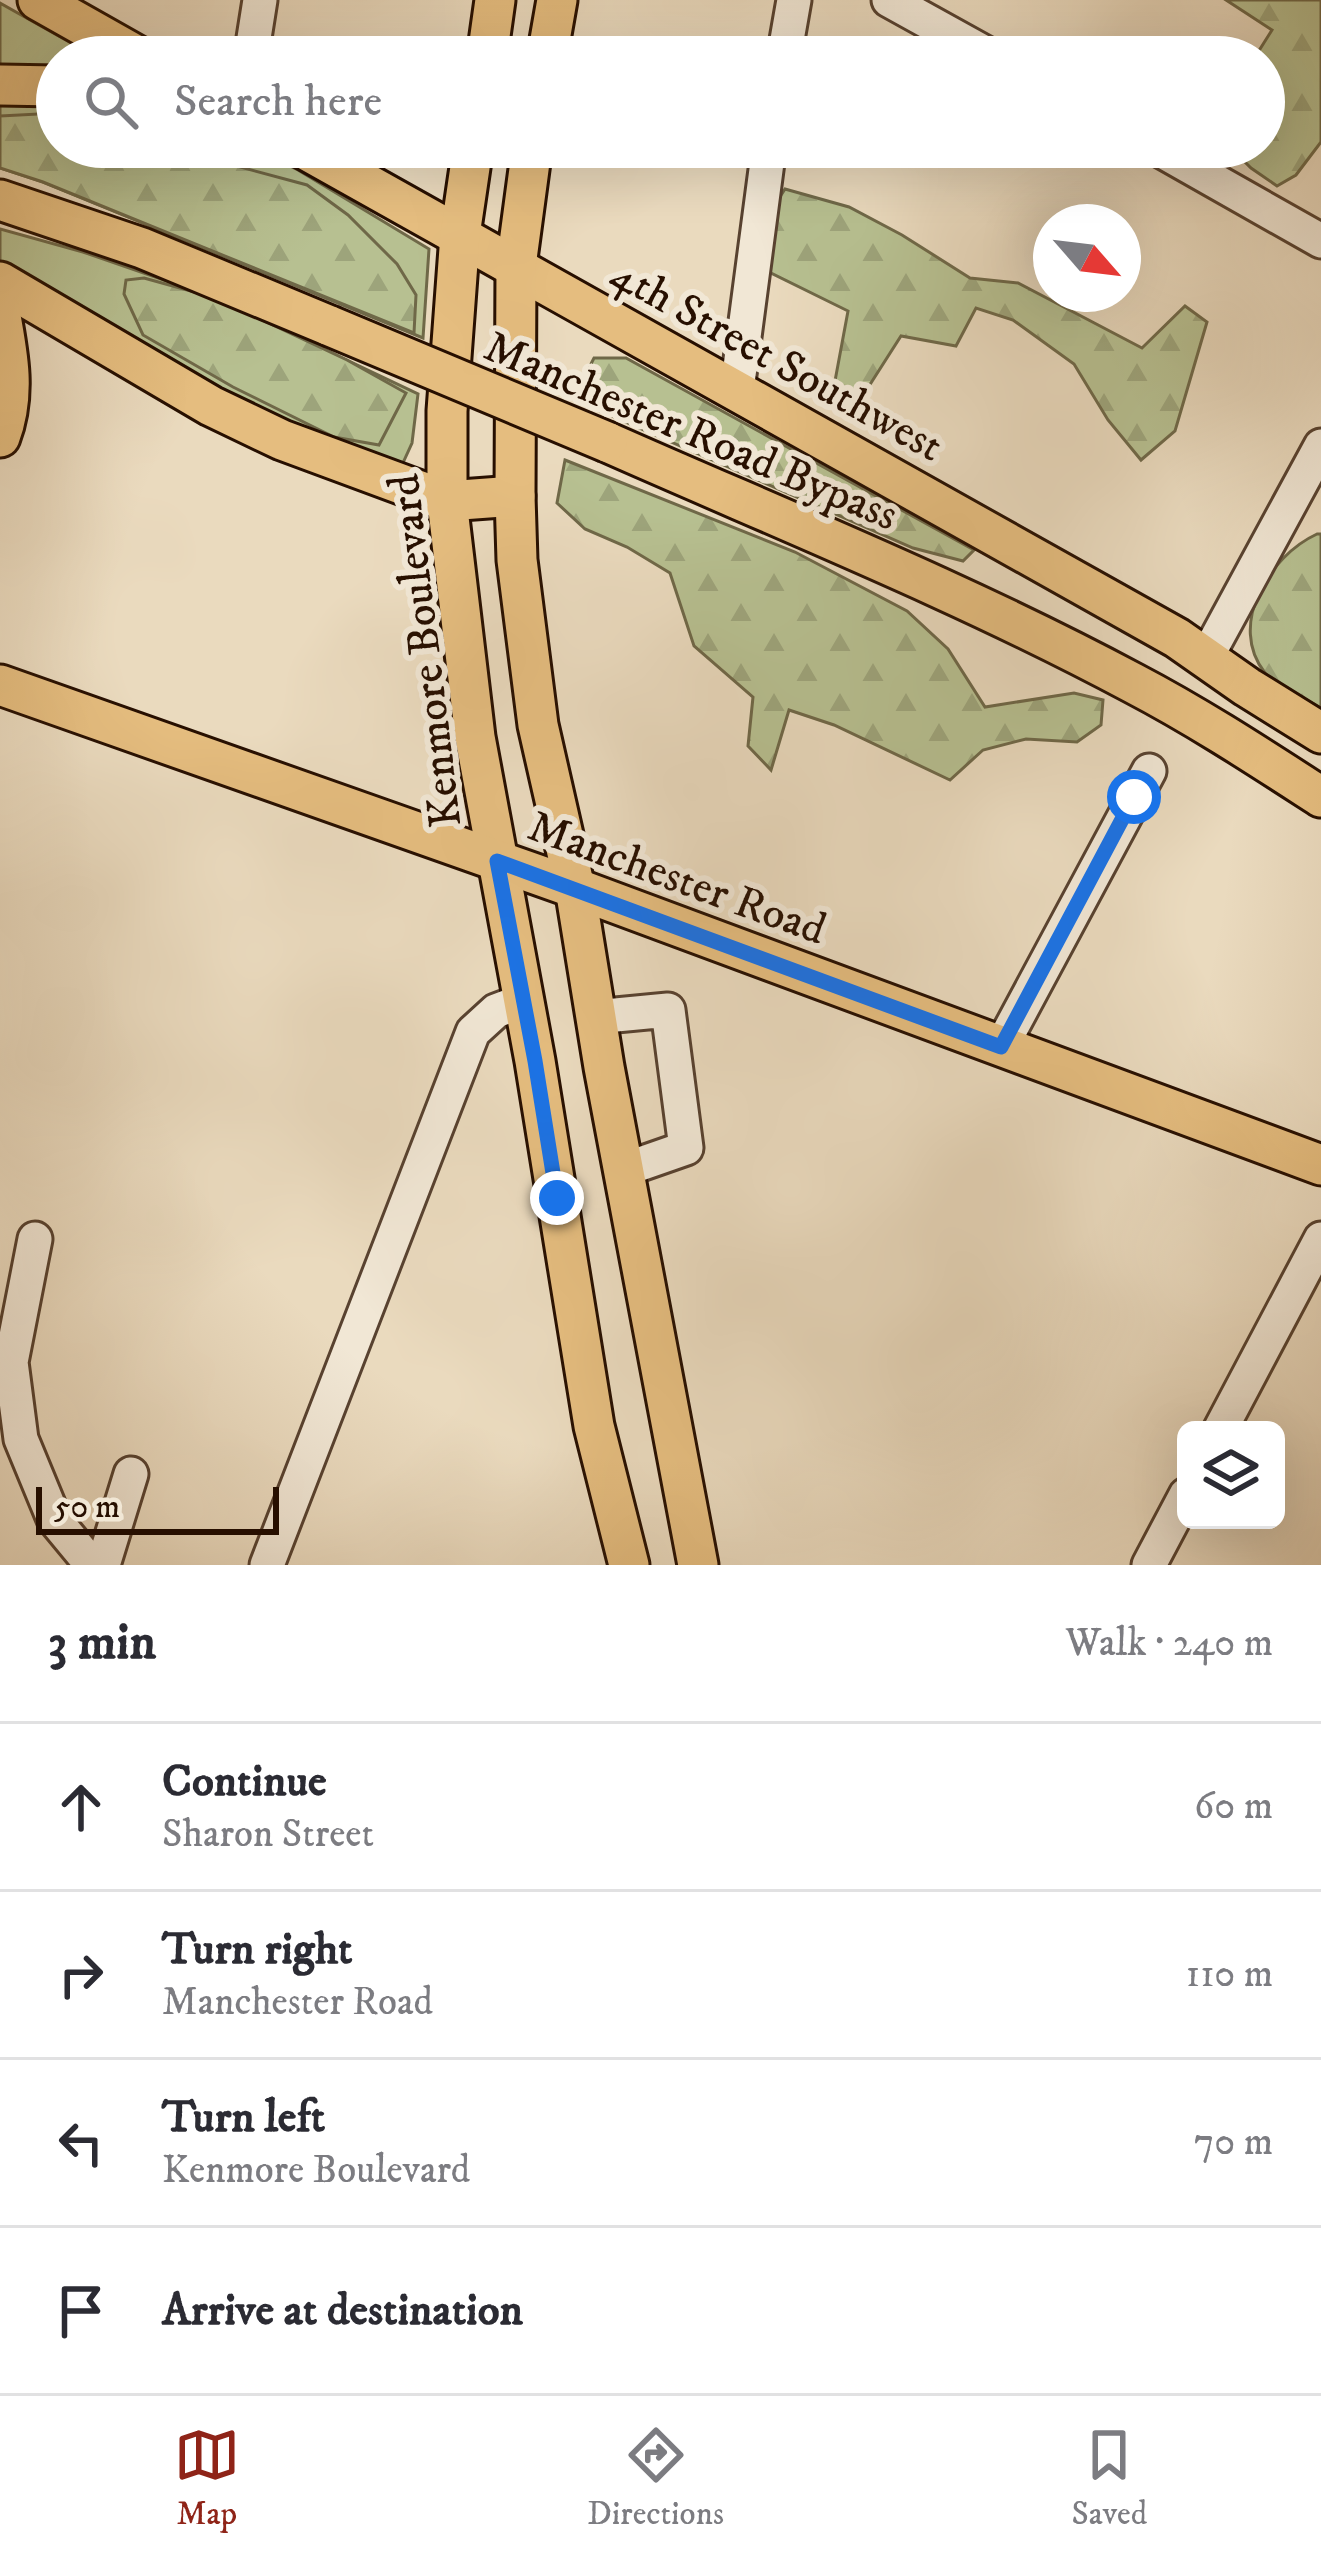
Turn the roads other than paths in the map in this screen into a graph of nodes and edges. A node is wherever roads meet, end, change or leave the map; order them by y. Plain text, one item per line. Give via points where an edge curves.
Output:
1 (38, 0) edge
2 (260, 0) edge
3 (495, 0) edge
4 (557, 0) edge
5 (794, 0) edge
6 (889, 0) edge
7 (102, 36) edge
8 (254, 36) edge
9 (490, 36) edge
10 (551, 36) edge
11 (788, 36) edge
12 (954, 36) edge
13 (0, 86) edge
14 (36, 86) edge
15 (339, 168) edge
16 (470, 168) edge
17 (529, 168) edge
18 (766, 168) edge
19 (1192, 168) edge
20 (0, 200) edge
21 (460, 235) junction
22 (1321, 241) edge
23 (516, 266) junction
24 (0, 282) edge
25 (0, 311) edge
26 (737, 390) junction
27 (0, 437) edge
28 (1321, 446) edge
29 (514, 496) junction
30 (1308, 497) edge
31 (447, 501) junction
32 (1206, 658) junction
33 (0, 685) edge
34 (1321, 733) edge
35 (1149, 771) dead end
36 (1321, 797) edge
37 (497, 861) junction
38 (574, 889) junction
39 (522, 1000) junction
40 (595, 1016) junction
41 (1001, 1047) junction
42 (1321, 1165) edge
43 (623, 1170) junction
44 (35, 1239) dead end
45 (1321, 1239) edge
46 (1225, 1421) edge
47 (131, 1474) dead end
48 (1177, 1512) edge
49 (92, 1565) edge
50 (103, 1565) edge
51 (267, 1565) edge
52 (629, 1565) edge
53 (698, 1565) edge
54 (1148, 1565) edge

1 - 7 main road
2 - 8 street
3 - 9 main road
4 - 10 main road
5 - 11 street
6 - 12 street
13 - 14 main road
15 - 21 main road, 4th Street Southwest
16 - 21 main road, Kenmore Boulevard
17 - 23 main road
18 - 26 street
19 - 22 street
20 - 36 main road, Manchester Road Bypass, bridge via 331,326 931,585 1133,683
21 - 23 main road, 4th Street Southwest
21 - 31 main road, Kenmore Boulevard
23 - 26 main road, 4th Street Southwest
23 - 29 main road
24 - 31 main road via 229,415
25 - 27 main road via 10,380
26 - 32 main road, 4th Street Southwest
28 - 30 street
29 - 31 main road
29 - 38 main road via 538,725
30 - 32 street
31 - 37 main road, Kenmore Boulevard
32 - 34 main road, 4th Street Southwest
33 - 37 main road, Manchester Road
35 - 41 street
37 - 38 main road, Manchester Road
37 - 39 main road, Kenmore Boulevard
38 - 40 main road
38 - 41 main road, Manchester Road
39 - 51 street via 472,1032
39 - 52 main road, Kenmore Boulevard via 594,1426
40 - 43 main road
40 - 43 street via 668,1010 686,1148
41 - 42 main road, Manchester Road
43 - 53 main road
44 - 49 street via 11,1362 21,1438 54,1520
45 - 46 street
47 - 50 street
48 - 54 street

